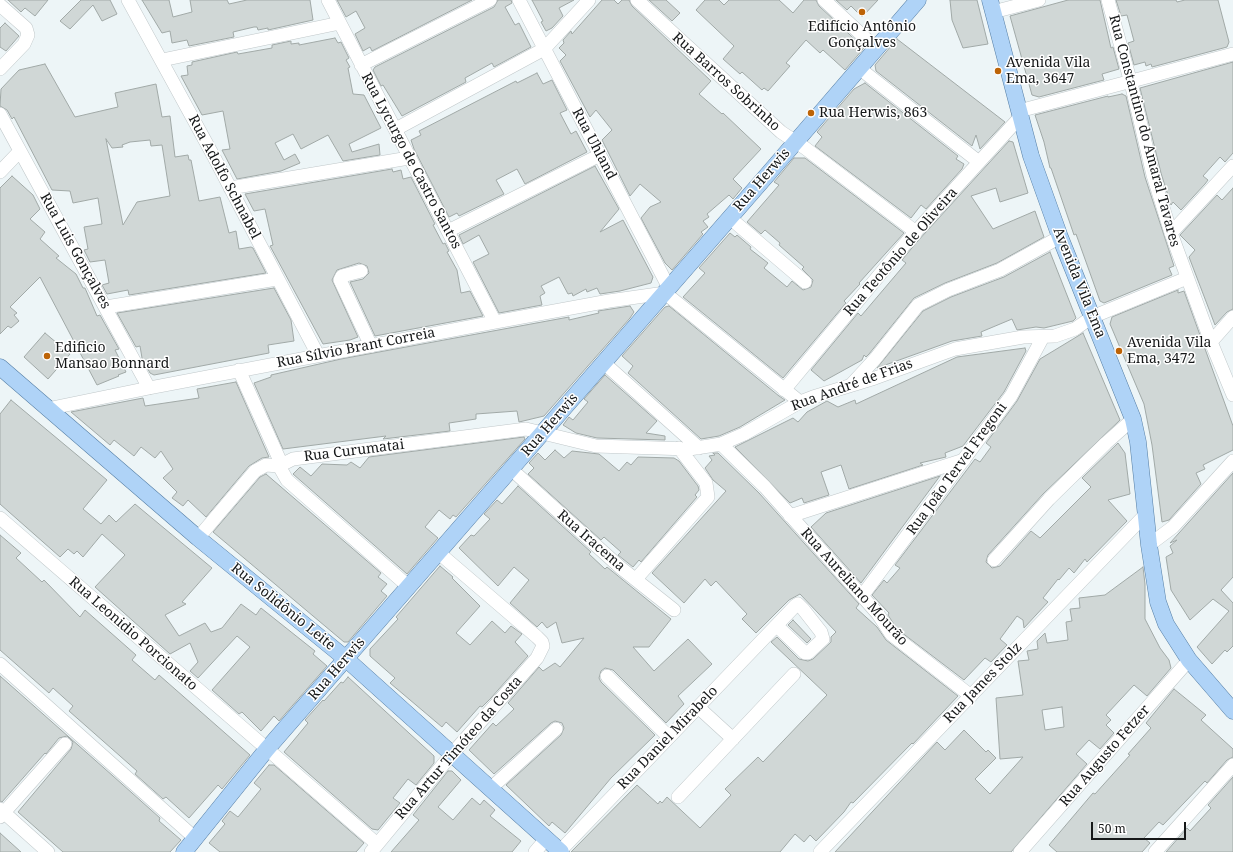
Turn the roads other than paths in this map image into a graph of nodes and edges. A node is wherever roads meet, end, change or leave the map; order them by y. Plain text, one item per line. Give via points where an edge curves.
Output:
1 (128, 0) edge
2 (328, 0) edge
3 (490, 0) edge
4 (519, 0) edge
5 (588, 0) edge
6 (637, 0) edge
7 (824, 0) edge
8 (918, 0) edge
9 (1039, 0) edge
10 (1108, 0) edge
11 (0, 5) edge
12 (992, 6) edge
13 (340, 23) junction
14 (876, 48) junction
15 (544, 49) junction
16 (1233, 54) edge
17 (162, 60) junction
18 (360, 65) junction
19 (859, 68) junction
20 (0, 69) edge
21 (1131, 83) junction
22 (1020, 113) junction
23 (0, 114) edge
24 (396, 129) junction
25 (795, 142) junction
26 (20, 151) junction
27 (600, 155) junction
28 (409, 158) junction
29 (979, 162) junction
30 (1233, 166) edge
31 (0, 172) edge
32 (230, 188) junction
33 (730, 218) junction
34 (448, 231) junction
35 (916, 232) junction
36 (1171, 233) junction
37 (1060, 237) junction
38 (362, 271) dead end
39 (1187, 278) junction
40 (278, 279) junction
41 (805, 282) dead end
42 (667, 290) junction
43 (106, 307) junction
44 (1092, 317) junction
45 (1233, 317) edge
46 (495, 322) junction
47 (1043, 338) junction
48 (1210, 342) junction
49 (371, 346) junction
50 (318, 355) junction
51 (604, 363) junction
52 (0, 367) edge
53 (240, 370) junction
54 (851, 385) junction
55 (149, 388) junction
56 (784, 390) junction
57 (1233, 395) edge
58 (800, 402) junction
59 (47, 409) junction
60 (1133, 419) junction
61 (542, 434) junction
62 (720, 444) junction
63 (679, 448) junction
64 (699, 448) junction
65 (964, 460) junction
66 (1233, 461) edge
67 (280, 465) junction
68 (511, 469) junction
69 (1146, 514) junction
70 (790, 516) junction
71 (0, 518) edge
72 (198, 538) junction
73 (1149, 546) junction
74 (438, 553) junction
75 (994, 560) dead end
76 (636, 579) junction
77 (409, 587) junction
78 (862, 596) junction
79 (674, 610) dead end
80 (777, 626) dead end
81 (345, 658) junction
82 (1189, 660) junction
83 (0, 664) edge
84 (794, 674) dead end
85 (607, 676) dead end
86 (971, 696) junction
87 (698, 706) junction
88 (1233, 711) edge
89 (556, 729) dead end
90 (669, 737) junction
91 (733, 739) junction
92 (65, 744) dead end
93 (267, 749) junction
94 (451, 755) junction
95 (1233, 765) edge
96 (490, 789) junction
97 (678, 797) dead end
98 (1, 812) edge
99 (196, 839) junction
100 (546, 839) junction
101 (374, 848) edge
102 (48, 852) edge
103 (184, 852) edge
104 (535, 852) edge
105 (560, 852) edge
106 (820, 852) edge
107 (1020, 852) edge
108 (1155, 852) edge

1 - 17 street, Rua Adolfo Schnabel
2 - 13 street, Rua Lycurgo de Castro Santos
3 - 18 street
4 - 15 street, Rua Uhland
5 - 15 street
6 - 25 street, Rua Barros Sobrinho
7 - 14 street
8 - 14 main road, Rua Herwis
9 - 12 street
10 - 21 street, Rua Constantino do Amaral Tavares
11 - 20 street via 26,28 28,35 24,44
12 - 22 main road, Avenida Vila Ema
13 - 17 street
13 - 18 street, Rua Lycurgo de Castro Santos
14 - 19 main road, Rua Herwis
15 - 24 street
15 - 27 street, Rua Uhland
16 - 21 street
17 - 32 street, Rua Adolfo Schnabel
18 - 24 street, Rua Lycurgo de Castro Santos
19 - 25 main road, Rua Herwis
19 - 29 street
21 - 22 street
21 - 36 street, Rua Constantino do Amaral Tavares via 1153,175
22 - 29 street, Rua Teotônio de Oliveira
22 - 37 main road, Avenida Vila Ema
23 - 26 street, Rua Luis Gonçalves
24 - 28 street, Rua Lycurgo de Castro Santos
25 - 33 main road, Rua Herwis
25 - 35 street, Rua Barros Sobrinho
26 - 31 street
26 - 43 street, Rua Luis Gonçalves
27 - 34 street
27 - 42 street, Rua Uhland
28 - 32 street
28 - 34 street, Rua Lycurgo de Castro Santos
29 - 35 street, Rua Teotônio de Oliveira
30 - 36 street
32 - 40 street, Rua Adolfo Schnabel
33 - 41 street
33 - 42 main road, Rua Herwis
34 - 46 street, Rua Lycurgo de Castro Santos
35 - 56 street, Rua Teotônio de Oliveira
36 - 39 street, Rua Constantino do Amaral Tavares
37 - 44 main road, Avenida Vila Ema
37 - 54 street via 1000,270 948,290 918,305
38 - 49 street via 342,276 340,280
39 - 44 street, Rua André de Frias
39 - 48 street, Rua Constantino do Amaral Tavares
40 - 43 street
40 - 50 street, Rua Adolfo Schnabel
42 - 46 street, Rua Sílvio Brant Correia
42 - 51 main road, Rua Herwis
42 - 56 street
43 - 55 street, Rua Luis Gonçalves
44 - 47 street, Rua André de Frias via 1075,329
44 - 60 main road, Avenida Vila Ema
45 - 48 street
46 - 49 street, Rua Sílvio Brant Correia
47 - 54 street, Rua André de Frias via 1023,337 955,349
47 - 65 street, Rua João Tervel Fregoni via 1018,385
48 - 57 street, Rua Constantino do Amaral Tavares
49 - 50 street, Rua Sílvio Brant Correia
50 - 53 street, Rua Sílvio Brant Correia
51 - 61 main road, Rua Herwis
51 - 64 street
52 - 59 main road, Rua Solidônio Leite
53 - 55 street, Rua Sílvio Brant Correia
53 - 67 street
54 - 58 street, Rua André de Frias
55 - 59 street, Rua Sílvio Brant Correia
56 - 58 street
58 - 62 street, Rua André de Frias via 744,434
59 - 72 main road, Rua Solidônio Leite
60 - 69 main road, Avenida Vila Ema
60 - 75 street via 1049,499
61 - 63 street, Rua André de Frias via 596,446
61 - 67 street, Rua Curumatai via 526,429 293,459
61 - 68 main road, Rua Herwis
62 - 64 street, Rua André de Frias
62 - 70 street, Rua Aureliano Mourão via 761,483
63 - 64 street, Rua André de Frias
63 - 76 street via 706,483 708,497
65 - 70 street
65 - 78 street, Rua João Tervel Fregoni
66 - 73 street via 1173,526
67 - 72 street, Rua Curumatai via 266,465 255,471
67 - 77 street via 287,480
68 - 74 main road, Rua Herwis
68 - 76 street, Rua Iracema
69 - 73 main road, Avenida Vila Ema
69 - 86 street, Rua James Stolz
70 - 78 street, Rua Aureliano Mourão
71 - 93 street, Rua Leonidio Porcionato
72 - 81 main road, Rua Solidônio Leite
73 - 82 main road, Avenida Vila Ema via 1158,602 1166,624
74 - 77 main road, Rua Herwis
74 - 94 street, Rua Artur Timóteo da Costa via 542,642 542,650 536,658
76 - 79 street, Rua Iracema
77 - 81 main road, Rua Herwis
78 - 86 street, Rua Aureliano Mourão via 899,641
80 - 87 street, Rua Daniel Mirabelo
81 - 93 main road, Rua Herwis
81 - 94 main road, Rua Solidônio Leite
82 - 88 main road, Avenida Vila Ema
82 - 107 street, Rua Augusto Fetzer
83 - 99 street
84 - 91 street
85 - 90 street
86 - 106 street, Rua James Stolz
87 - 90 street, Rua Daniel Mirabelo
87 - 91 street
89 - 96 street
90 - 105 street, Rua Daniel Mirabelo
91 - 97 street
92 - 98 street
93 - 99 main road, Rua Herwis
93 - 101 street, Rua Leonidio Porcionato
94 - 96 main road, Rua Solidônio Leite
94 - 101 street, Rua Artur Timóteo da Costa
95 - 108 street
96 - 100 main road, Rua Solidônio Leite
98 - 102 street
99 - 103 main road, Rua Herwis
100 - 104 street
100 - 105 main road, Rua Solidônio Leite

